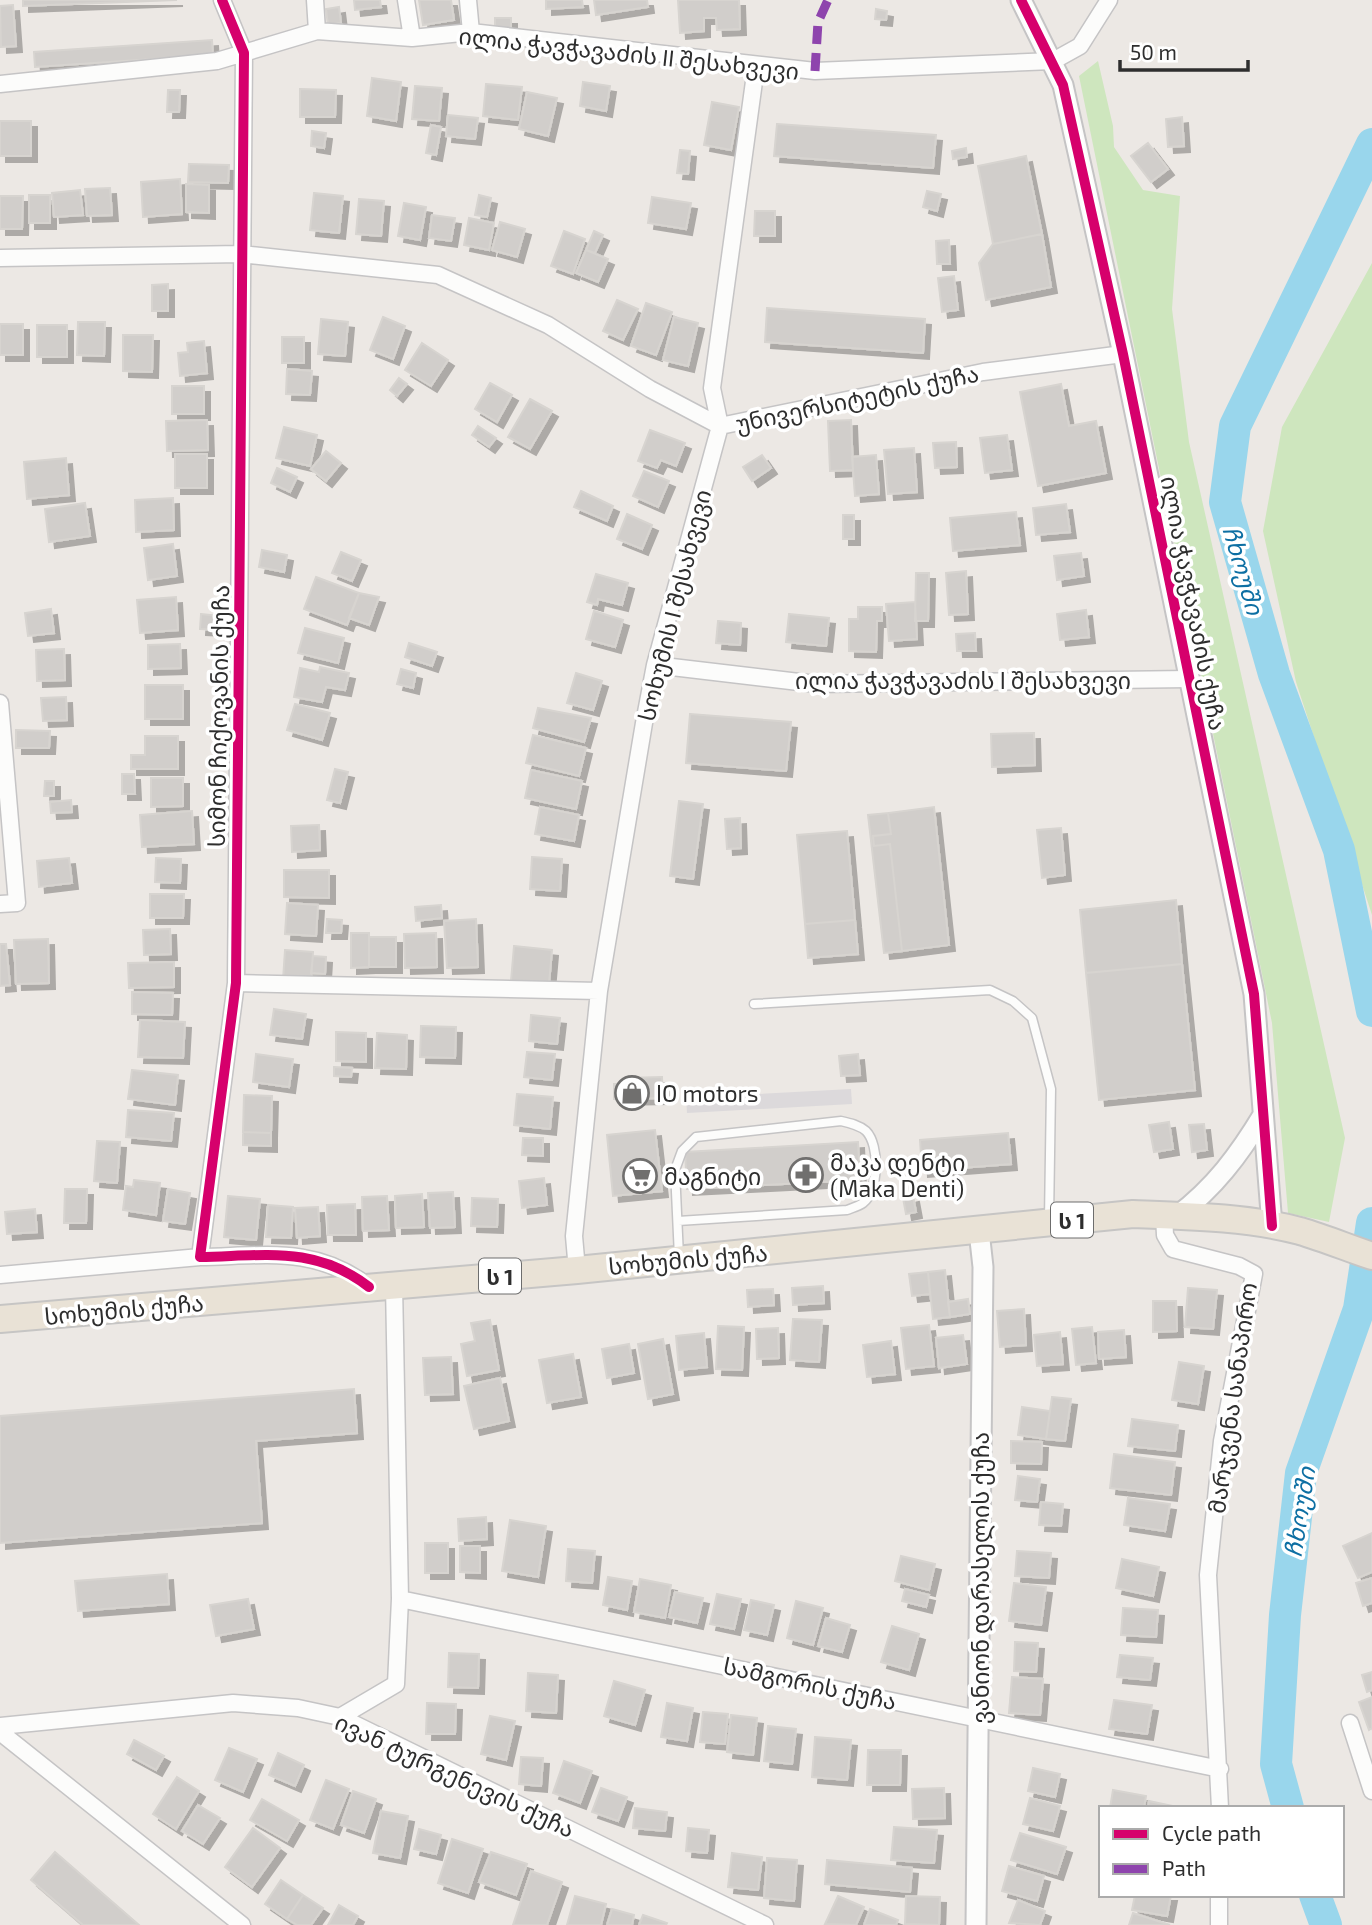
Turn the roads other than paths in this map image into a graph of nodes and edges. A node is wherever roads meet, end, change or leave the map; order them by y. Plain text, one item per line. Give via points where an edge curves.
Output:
1 (222, 0) edge
2 (315, 0) edge
3 (406, 0) edge
4 (468, 0) edge
5 (1021, 0) edge
6 (1109, 0) edge
7 (317, 31) junction
8 (471, 32) junction
9 (411, 38) junction
10 (244, 53) junction
11 (1053, 61) junction
12 (756, 67) junction
13 (0, 84) edge
14 (241, 254) junction
15 (0, 258) edge
16 (1123, 354) junction
17 (720, 426) junction
18 (655, 665) junction
19 (1188, 679) junction
20 (0, 704) edge
21 (0, 904) edge
22 (236, 983) junction
23 (599, 991) junction
24 (754, 1004) dead end
25 (1263, 1115) junction
26 (1170, 1216) junction
27 (678, 1221) junction
28 (1049, 1223) junction
29 (1272, 1226) junction
30 (979, 1231) junction
31 (1372, 1256) edge
32 (200, 1258) junction
33 (680, 1260) junction
34 (577, 1270) junction
35 (0, 1275) edge
36 (381, 1286) junction
37 (0, 1319) edge
38 (400, 1599) junction
39 (340, 1717) junction
40 (979, 1717) junction
41 (1350, 1723) dead end
42 (0, 1726) edge
43 (0, 1732) edge
44 (1220, 1769) junction
45 (1372, 1791) edge
46 (1220, 1806) edge
47 (1219, 1897) edge
48 (242, 1925) edge
49 (765, 1925) edge
50 (976, 1925) edge
51 (1219, 1925) edge

1 - 10 street, სიმონ ჩიქოვანის ქუჩა
2 - 7 street
3 - 9 street
4 - 8 street
5 - 11 street, ილია ჭავჭავაძის ქუჩა
6 - 11 street via 1080,46
7 - 9 street, ილია ჭავჭავაძის II შესახვევი
7 - 10 street, ილია ჭავჭავაძის II შესახვევი
8 - 9 street, ილია ჭავჭავაძის II შესახვევი
8 - 12 street, ილია ჭავჭავაძის II შესახვევი
10 - 13 street, ილია ჭავჭავაძის II შესახვევი via 217,61
10 - 14 street, სიმონ ჩიქოვანის ქუჩა
11 - 12 street, ილია ჭავჭავაძის II შესახვევი via 815,71
11 - 16 street, ილია ჭავჭავაძის ქუჩა
12 - 17 street, სოხუმის I შესახვევი via 712,388
14 - 15 street, უნივერსიტეტის ქუჩა
14 - 17 street, უნივერსიტეტის ქუჩა via 438,275 548,325
14 - 22 street, სიმონ ჩიქოვანის ქუჩა
16 - 17 street, უნივერსიტეტის ქუჩა via 983,372
16 - 19 street, ილია ჭავჭავაძის ქუჩა
17 - 18 street, სოხუმის I შესახვევი
18 - 19 street, ილია ჭავჭავაძის I შესახვევი via 816,684
18 - 23 street, სოხუმის I შესახვევი
19 - 25 street, ილია ჭავჭავაძის ქუჩა via 1254,994
20 - 21 street via 17,902
22 - 23 street
22 - 32 street, სიმონ ჩიქოვანის ქუჩა
23 - 34 street, სოხუმის I შესახვევი via 574,1236
24 - 28 lane via 990,990 1013,1001 1032,1018 1051,1089
25 - 26 street via 1218,1180
25 - 29 street, ილია ჭავჭავაძის ქუჩა
26 - 28 highway, სოხუმის ქუჩა / ს 1 via 1133,1214
26 - 29 highway, სოხუმის ქუჩა / ს 1
26 - 44 street, მარჯვენა სანაპირო via 1165,1235 1173,1249 1254,1274 1222,1441 1208,1575
27 - 27 lane via 847,1210 864,1203 873,1188 874,1145 867,1132 841,1121 696,1137 682,1151 675,1170
27 - 33 lane
28 - 30 highway, სოხუმის ქუჩა / ს 1
29 - 31 highway, სოხუმის ქუჩა / ს 1
30 - 33 highway, სოხუმის ქუჩა / ს 1
30 - 40 street, ვანიონ დარასელის ქუჩა via 983,1267
32 - 35 street
32 - 36 street via 305,1256
33 - 34 highway, სოხუმის ქუჩა / ს 1
34 - 36 highway, სოხუმის ქუჩა / ს 1
36 - 37 highway, სოხუმის ქუჩა / ს 1
36 - 38 street
38 - 39 street via 396,1684
38 - 40 street, სამგორის ქუჩა
39 - 42 street, ივან ტურგენევის ქუჩა via 233,1703
39 - 49 street, ივან ტურგენევის ქუჩა
40 - 44 street, სამგორის ქუჩა
40 - 50 street, ვანიონ დარასელის ქუჩა
41 - 45 street
43 - 48 street
44 - 46 street, მარჯვენა სანაპირო
47 - 51 street

